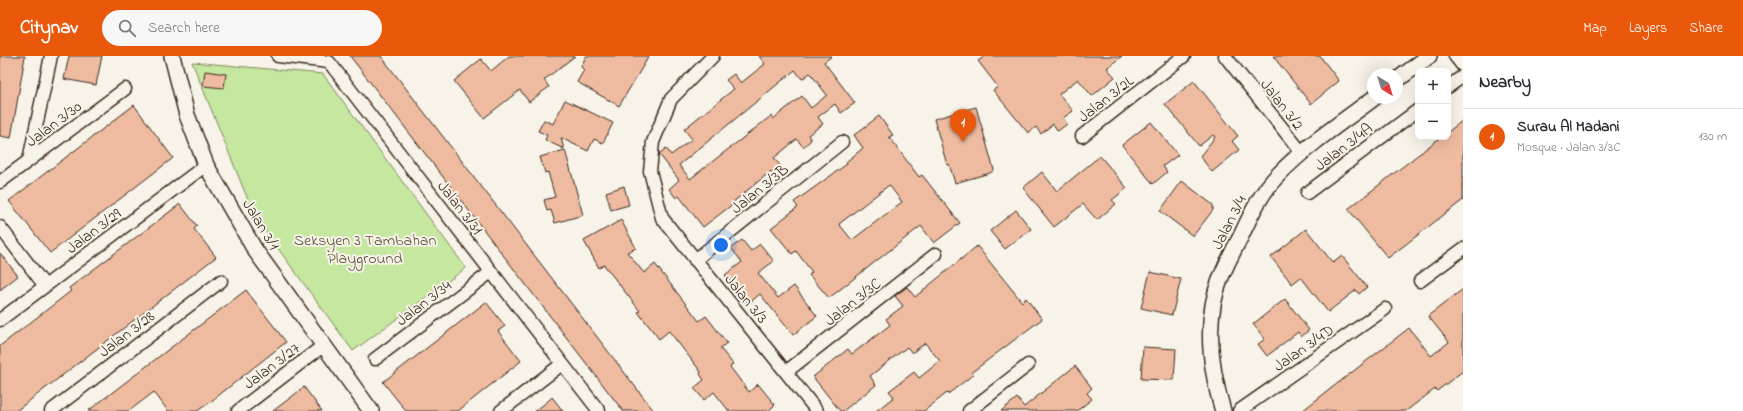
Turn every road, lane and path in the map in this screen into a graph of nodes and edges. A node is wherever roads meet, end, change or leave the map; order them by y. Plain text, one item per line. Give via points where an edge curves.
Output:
1 (51, 56) edge
2 (172, 56) edge
3 (278, 56) edge
4 (713, 56) edge
5 (1184, 56) edge
6 (1225, 56) edge
7 (1429, 56) edge
8 (1455, 56) edge
9 (1463, 66) edge
10 (1403, 76) edge
11 (1463, 76) edge
12 (1451, 86) edge
13 (125, 89) dead end
14 (1367, 103) edge
15 (1415, 112) edge
16 (1082, 136) dead end
17 (842, 142) dead end
18 (1302, 153) junction
19 (29, 160) junction
20 (206, 165) junction
21 (0, 182) edge
22 (1307, 193) dead end
23 (0, 227) edge
24 (1463, 249) edge
25 (936, 254) dead end
26 (695, 260) junction
27 (491, 272) junction
28 (221, 281) dead end
29 (1420, 281) dead end
30 (45, 286) junction
31 (1385, 309) dead end
32 (0, 320) edge
33 (324, 345) junction
34 (375, 359) dead end
35 (562, 364) junction
36 (1028, 365) dead end
37 (786, 372) junction
38 (51, 411) edge
39 (238, 411) edge
40 (371, 411) edge
41 (502, 411) edge
42 (599, 411) edge
43 (817, 411) edge
44 (969, 411) edge
45 (1223, 411) edge
46 (1239, 411) edge

1 - 19 street
2 - 20 street, Jalan 3/1 via 187,115
3 - 27 street, Jalan 3/31 via 328,62
4 - 26 street, Jalan 3/3 via 671,99 653,142 650,171 662,218
5 - 16 street, Jalan 3/2L
6 - 18 street, Jalan 3/2
7 - 10 street
8 - 9 street
11 - 12 street
13 - 19 street, Jalan 3/30
14 - 18 street, Jalan 3/4
15 - 22 street, Jalan 3/4A
17 - 26 street, Jalan 3/3B
18 - 45 street, Jalan 3/4 via 1262,194 1221,277 1213,304 1211,330 1216,386
19 - 21 street, Jalan 3/30
20 - 30 street, Jalan 3/29
20 - 33 street, Jalan 3/1 via 255,250
23 - 30 street
24 - 29 street
25 - 37 street, Jalan 3/3C
26 - 37 street, Jalan 3/3
27 - 34 street, Jalan 3/34
27 - 35 street, Jalan 3/31
28 - 38 street, Jalan 3/28
30 - 32 street, Jalan 3/29
31 - 46 street, Jalan 3/4D
33 - 39 street, Jalan 3/27
33 - 40 street, Jalan 3/1
35 - 41 street
35 - 42 street, Jalan 3/31
36 - 44 street
37 - 43 street, Jalan 3/3

